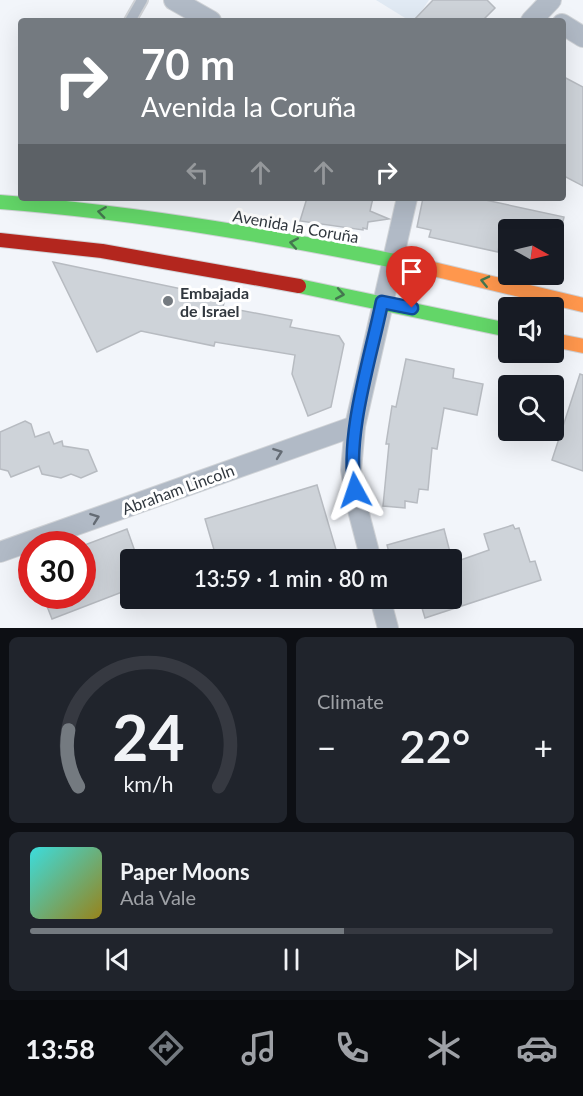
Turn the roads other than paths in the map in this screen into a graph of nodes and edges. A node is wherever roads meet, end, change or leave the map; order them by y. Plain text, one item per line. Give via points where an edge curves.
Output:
1 (142, 0) edge
2 (174, 0) edge
3 (539, 8) edge
4 (132, 18) edge
5 (206, 18) edge
6 (554, 18) edge
7 (566, 26) edge
8 (583, 37) edge
9 (406, 201) edge
10 (0, 202) edge
11 (0, 240) edge
12 (393, 260) junction
13 (382, 302) junction
14 (583, 305) edge
15 (498, 328) edge
16 (564, 342) edge
17 (583, 346) edge
18 (355, 426) junction
19 (368, 549) edge
20 (0, 552) edge
21 (383, 609) edge
22 (388, 628) edge

1 - 4 lane
2 - 5 street
3 - 6 street
7 - 8 street
9 - 12 street
12 -> 10 main road, Avenida la Coruña via 47,205
11 -> 13 main road via 212,265
12 - 13 street
14 -> 12 main road, Avenida la Coruña
13 - 15 main road
13 - 18 street
16 - 17 main road
18 - 19 street via 351,471
20 -> 18 street, Abraham Lincoln
21 - 22 street

